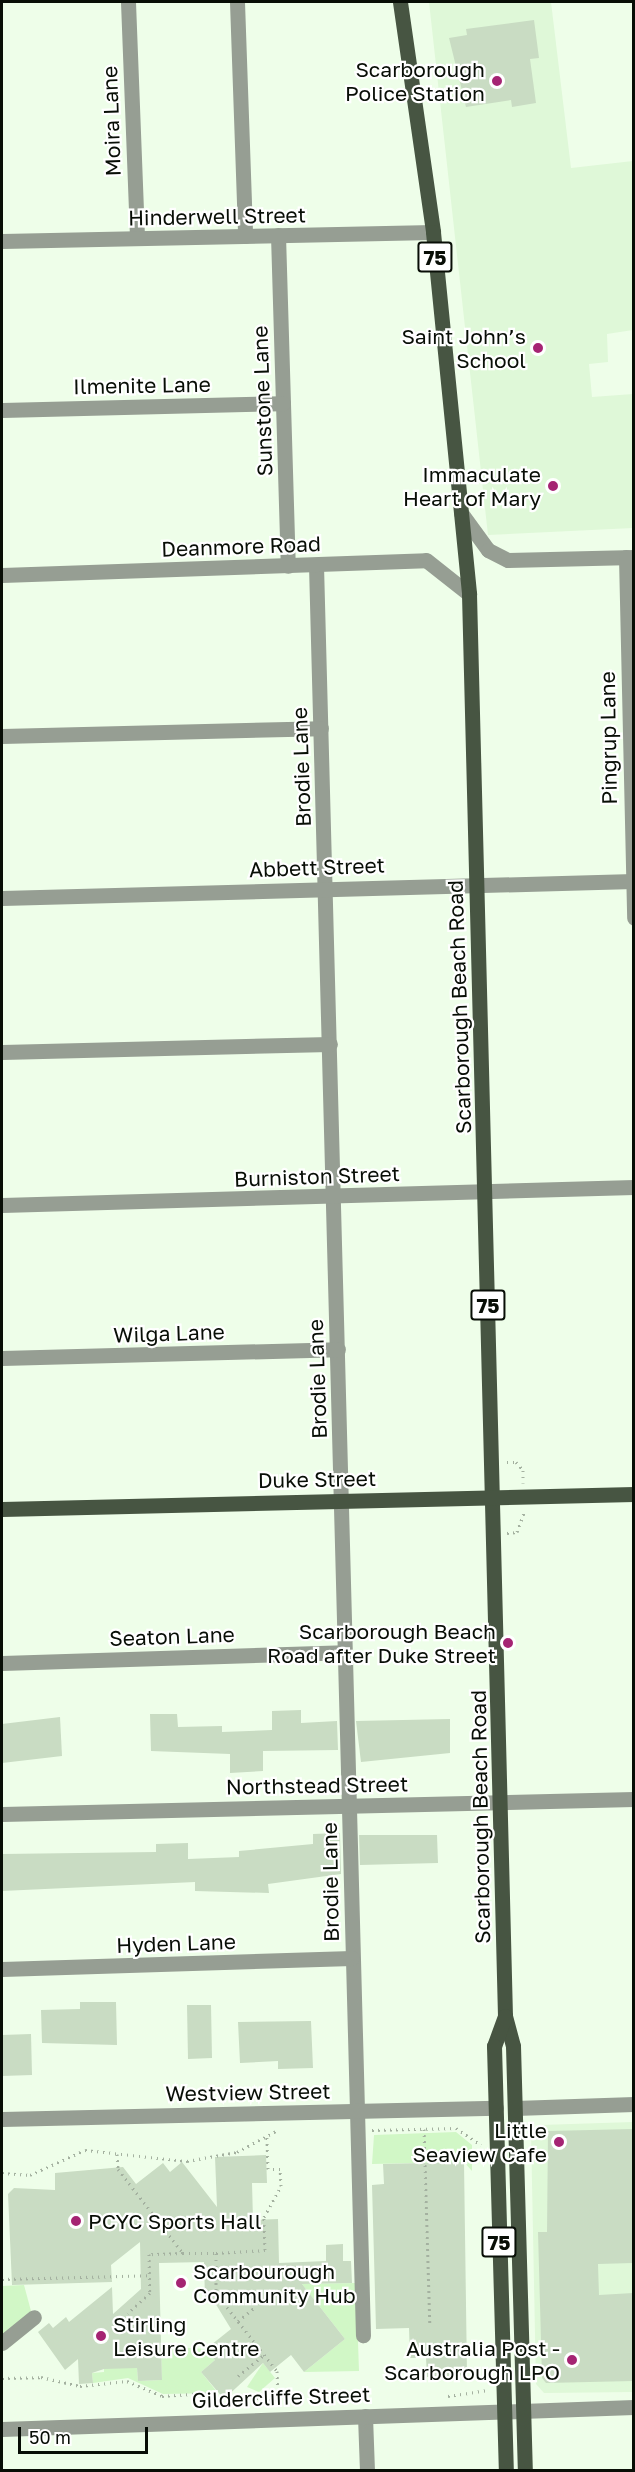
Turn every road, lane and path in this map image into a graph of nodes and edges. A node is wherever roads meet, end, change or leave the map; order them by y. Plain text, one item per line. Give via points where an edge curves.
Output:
1 (128, 2) edge
2 (237, 2) edge
3 (400, 2) edge
4 (433, 232) junction
5 (278, 235) junction
6 (245, 236) junction
7 (137, 238) junction
8 (2, 241) edge
9 (283, 403) junction
10 (2, 410) edge
11 (460, 513) junction
12 (630, 557) edge
13 (316, 565) junction
14 (288, 566) junction
15 (2, 575) edge
16 (469, 594) junction
17 (631, 719) edge
18 (321, 728) junction
19 (2, 736) edge
20 (633, 881) edge
21 (477, 884) junction
22 (326, 888) junction
23 (2, 898) edge
24 (633, 918) edge
25 (330, 1044) junction
26 (2, 1052) edge
27 (633, 1187) edge
28 (485, 1192) junction
29 (334, 1197) junction
30 (2, 1205) edge
31 (338, 1349) junction
32 (2, 1358) edge
33 (633, 1494) edge
34 (493, 1496) junction
35 (342, 1500) junction
36 (2, 1509) edge
37 (344, 1652) junction
38 (2, 1663) edge
39 (633, 1799) edge
40 (503, 1802) junction
41 (350, 1806) junction
42 (2, 1814) edge
43 (352, 1958) junction
44 (2, 1969) edge
45 (505, 2016) junction
46 (633, 2104) edge
47 (496, 2108) junction
48 (515, 2108) junction
49 (357, 2110) junction
50 (2, 2119) edge
51 (424, 2129) dead end
52 (267, 2134) dead end
53 (260, 2137) dead end
54 (487, 2145) dead end
55 (117, 2154) junction
56 (487, 2156) dead end
57 (2, 2173) edge
58 (140, 2197) junction
59 (135, 2200) dead end
60 (153, 2206) dead end
61 (149, 2209) junction
62 (183, 2253) junction
63 (216, 2253) junction
64 (150, 2275) junction
65 (2, 2279) edge
66 (254, 2308) dead end
67 (128, 2313) dead end
68 (34, 2317) dead end
69 (238, 2321) junction
70 (430, 2326) dead end
71 (363, 2335) dead end
72 (2, 2343) edge
73 (264, 2355) junction
74 (238, 2376) dead end
75 (2, 2378) edge
76 (491, 2378) dead end
77 (436, 2398) dead end
78 (278, 2399) junction
79 (298, 2406) dead end
80 (633, 2407) edge
81 (504, 2409) junction
82 (523, 2409) junction
83 (365, 2416) junction
84 (2, 2429) edge
85 (367, 2470) edge
86 (506, 2470) edge
87 (525, 2470) edge

1 - 7 street, Moira Lane
2 - 6 street
3 - 4 main road, Scarborough Beach Road / 75
4 - 5 street, Hinderwell Street
4 - 11 main road, Scarborough Beach Road / 75
5 - 6 street, Hinderwell Street
5 - 9 street, Sunstone Lane
6 - 7 street, Hinderwell Street
7 - 8 street, Hinderwell Street
9 - 10 street, Ilmenite Lane
9 - 14 street, Sunstone Lane
11 - 12 street via 488,550 507,560
11 - 16 main road, Scarborough Beach Road / 75
12 - 17 street, Pingrup Lane
13 - 14 street, Deanmore Road
13 - 16 street, Deanmore Road via 426,560
13 - 18 street, Brodie Lane
14 - 15 street, Deanmore Road
16 - 21 main road, Scarborough Beach Road / 75
17 - 20 street, Pingrup Lane
18 - 19 street
18 - 22 street, Brodie Lane
20 - 21 street, Abbett Street
20 - 24 street, Pingrup Lane
21 - 22 street, Abbett Street
21 - 28 main road, Scarborough Beach Road / 75
22 - 23 street, Abbett Street
22 - 25 street, Brodie Lane
25 - 26 street
25 - 29 street, Brodie Lane
27 - 28 street, Burniston Street
28 - 29 street, Burniston Street
28 - 34 main road, Scarborough Beach Road / 75
29 - 30 street, Burniston Street
29 - 31 street, Brodie Lane
31 - 32 street, Wilga Lane
31 - 35 street, Brodie Lane
33 - 34 main road, Duke Street
34 - 35 main road, Duke Street
34 - 40 main road, Scarborough Beach Road / 75
35 - 36 main road, Duke Street
35 - 37 street, Brodie Lane
37 - 38 street, Seaton Lane
37 - 41 street, Brodie Lane
39 - 40 street, Northstead Street
40 - 41 street, Northstead Street
40 - 45 main road, Scarborough Beach Road / 75
41 - 42 street, Northstead Street
41 - 43 street, Brodie Lane
43 - 44 street, Hyden Lane
43 - 49 street, Brodie Lane
45 - 47 main road, Scarborough Beach Road / 75 via 494,2046
45 - 48 main road, Scarborough Beach Road / 75 via 513,2046
46 - 48 street
47 - 49 street, Westview Street
47 - 81 main road, Scarborough Beach Road / 75
48 - 82 main road, Scarborough Beach Road / 75
49 - 50 street, Westview Street
49 - 71 street, Brodie Lane
51 - 70 path
52 - 63 path via 268,2169 280,2169 280,2187 264,2217 265,2250
53 - 55 path via 237,2152 187,2161
54 - 56 path
55 - 57 path via 85,2150 30,2175
55 - 58 path via 118,2169
58 - 59 path
58 - 61 path
60 - 61 path
61 - 62 path
62 - 63 path
62 - 64 path via 149,2254
63 - 69 path via 216,2292
64 - 65 path
64 - 67 path via 150,2293
66 - 69 path
68 - 72 street
69 - 73 path
73 - 74 path
73 - 78 path via 277,2371
75 - 78 path via 41,2377 80,2386 127,2381 162,2396 205,2393 222,2401 239,2395
76 - 77 path via 492,2390
78 - 79 path
80 - 82 street, Gildercliffe Street
81 - 82 street, Gildercliffe Street
81 - 83 street, Gildercliffe Street
81 - 86 main road, Scarborough Beach Road / 75
82 - 87 main road, Scarborough Beach Road / 75
83 - 84 street, Gildercliffe Street
83 - 85 street

